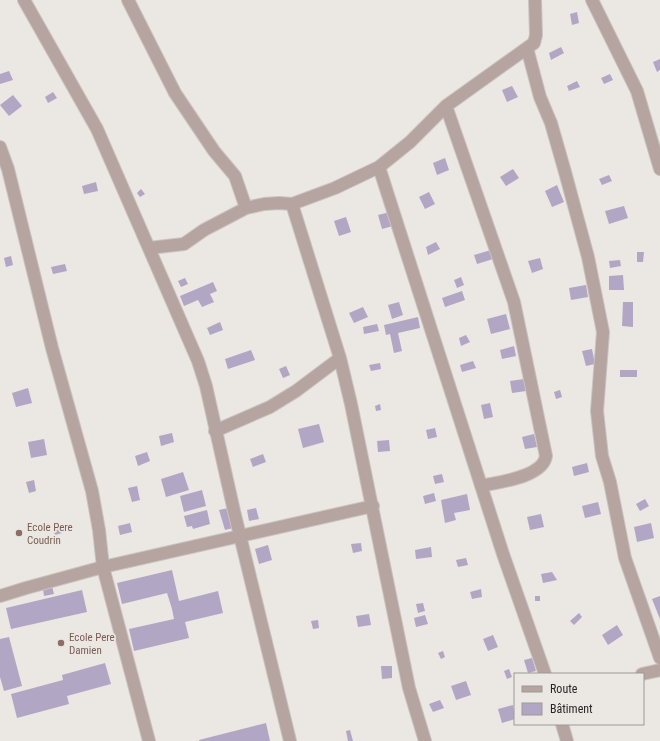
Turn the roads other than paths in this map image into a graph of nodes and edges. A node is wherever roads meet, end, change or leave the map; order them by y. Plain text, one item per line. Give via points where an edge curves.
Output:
1 (24, 0) edge
2 (128, 0) edge
3 (535, 0) edge
4 (592, 0) edge
5 (527, 48) junction
6 (446, 106) junction
7 (0, 147) edge
8 (379, 166) junction
9 (660, 169) edge
10 (292, 204) junction
11 (246, 208) junction
12 (149, 248) junction
13 (340, 358) junction
14 (215, 431) junction
15 (481, 486) junction
16 (374, 506) junction
17 (240, 536) junction
18 (103, 567) junction
19 (0, 596) edge
20 (660, 658) edge
21 (660, 670) edge
22 (545, 673) edge
23 (644, 674) edge
24 (562, 725) edge
25 (149, 741) edge
26 (290, 741) edge
27 (425, 741) edge
28 (567, 741) edge

1 - 12 street via 96,126
2 - 11 street via 175,93 214,151 235,176
3 - 5 street via 536,35 534,43
4 - 9 street via 637,91
5 - 6 street
5 - 20 street via 540,97 551,123 588,257 603,332 597,411 602,456 610,482 625,558
6 - 8 street via 410,142
6 - 15 street via 514,302 546,456 540,468 519,477
7 - 18 street via 8,169 52,348 92,491
8 - 10 street via 335,188
8 - 15 street
10 - 11 street via 264,204
10 - 13 street
11 - 12 street via 204,230 184,244
12 - 14 street via 198,361
13 - 14 street via 270,407
13 - 16 street
14 - 17 street
15 - 22 street
16 - 17 street
16 - 27 street via 409,688
17 - 18 street
17 - 26 street
18 - 19 street
18 - 25 street
21 - 23 street
24 - 28 street

